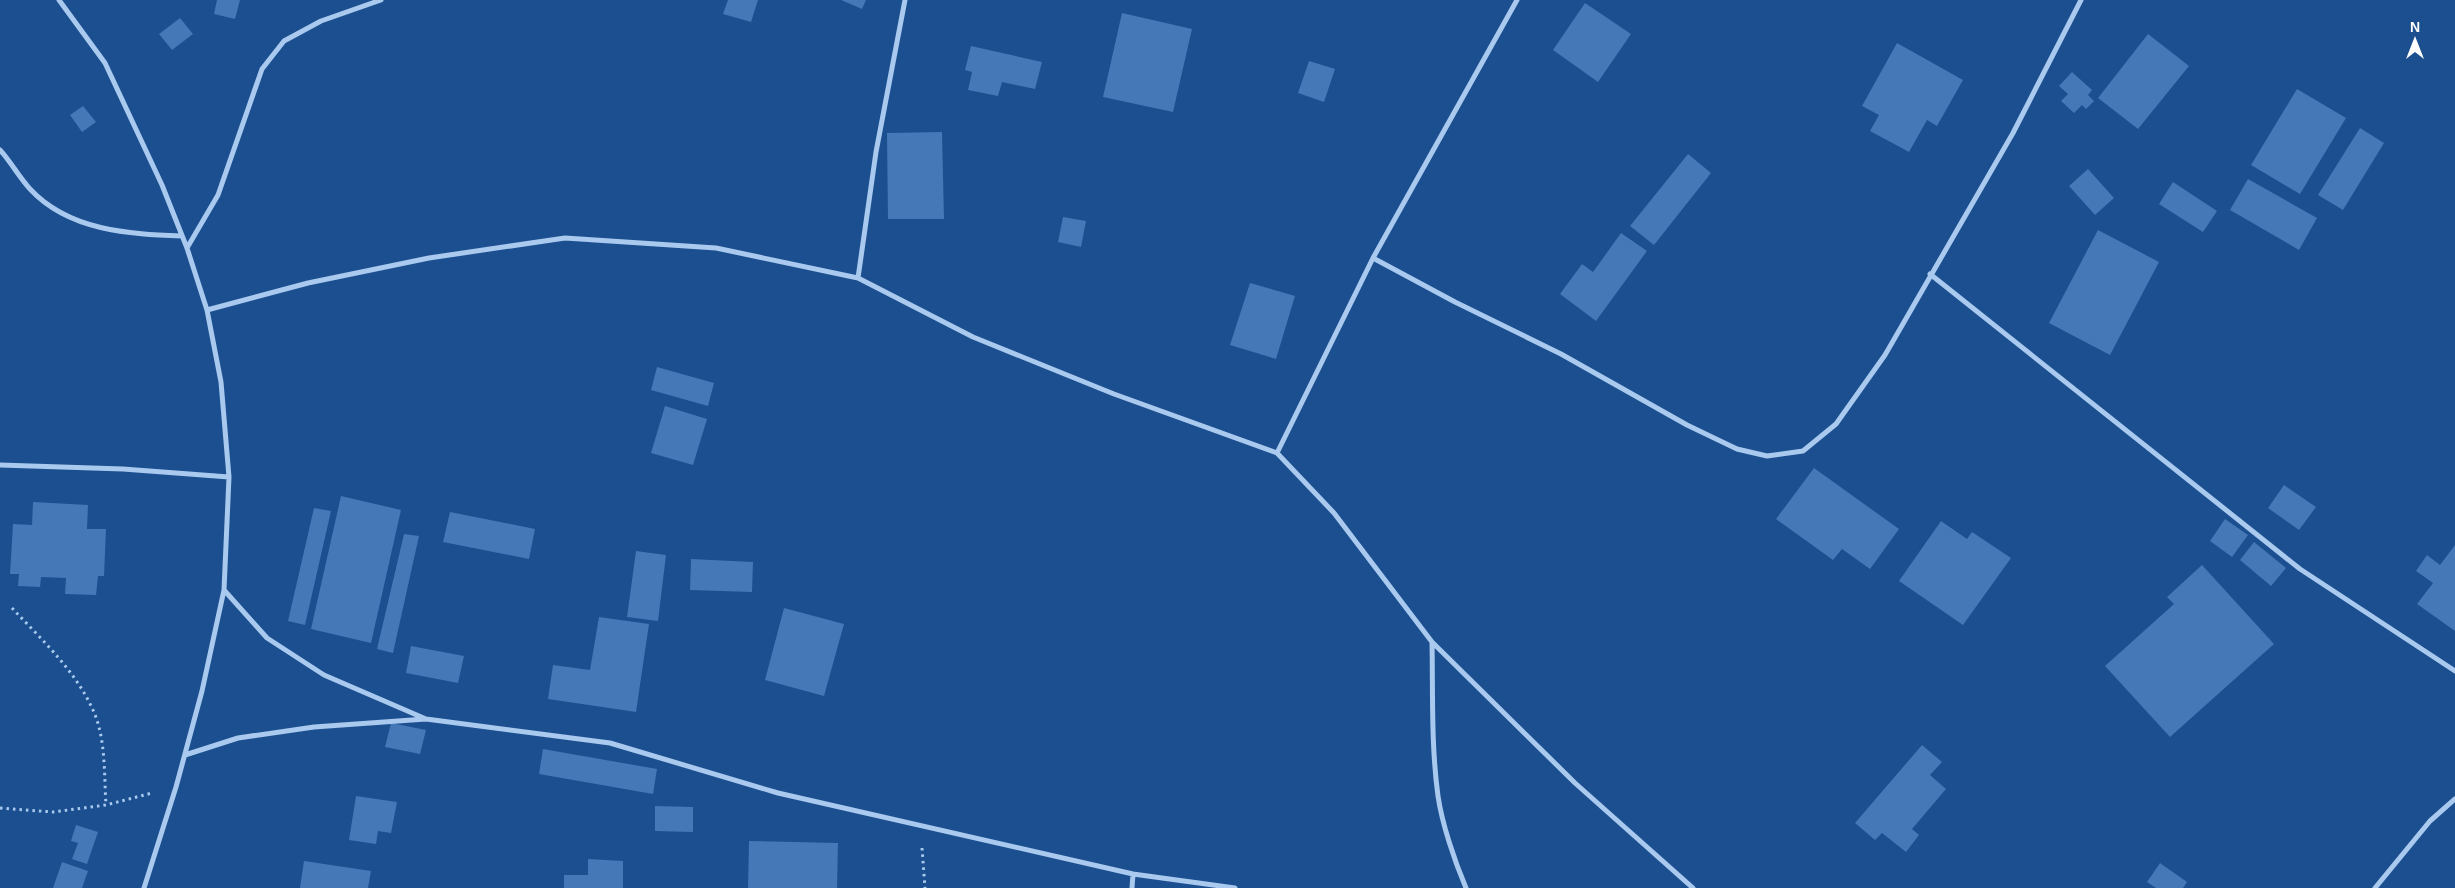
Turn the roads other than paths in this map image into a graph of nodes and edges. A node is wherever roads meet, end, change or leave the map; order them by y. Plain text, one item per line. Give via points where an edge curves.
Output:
1 (60, 0) edge
2 (381, 0) edge
3 (905, 0) edge
4 (1517, 0) edge
5 (2081, 0) edge
6 (0, 150) edge
7 (182, 236) junction
8 (187, 248) junction
9 (1373, 258) junction
10 (1930, 274) junction
11 (858, 278) junction
12 (207, 310) junction
13 (1277, 453) junction
14 (0, 465) edge
15 (229, 477) junction
16 (224, 590) junction
17 (1432, 642) junction
18 (2455, 671) edge
19 (426, 719) junction
20 (185, 755) junction
21 (2455, 799) edge
22 (1133, 874) junction
23 (144, 888) edge
24 (1132, 888) edge
25 (1236, 888) edge
26 (1466, 888) edge
27 (1693, 888) edge
28 (2375, 888) edge

1 - 7 street via 105,63
2 - 8 street via 321,21 284,41 278,48 262,69 218,195
3 - 11 street via 876,152
4 - 9 street
5 - 10 street via 2014,133
6 - 7 street via 36,195 51,208 83,224 138,234
7 - 8 street
8 - 12 street
9 - 10 street via 1561,354 1687,425 1737,449 1767,456 1803,451 1836,424 1885,355
9 - 13 street
10 - 18 street via 2300,570
11 - 12 street via 716,248 565,238 429,258 308,283
11 - 13 street via 973,337 1114,394
12 - 15 street via 221,382
13 - 17 street via 1334,514
14 - 15 street
15 - 16 street
16 - 19 street via 267,638 324,675
16 - 20 street
17 - 26 street via 1438,798
17 - 27 street via 1575,783
19 - 20 street via 314,727 238,738
19 - 22 street via 610,743 778,793
20 - 23 street
21 - 28 street via 2430,821
22 - 24 street
22 - 25 street

